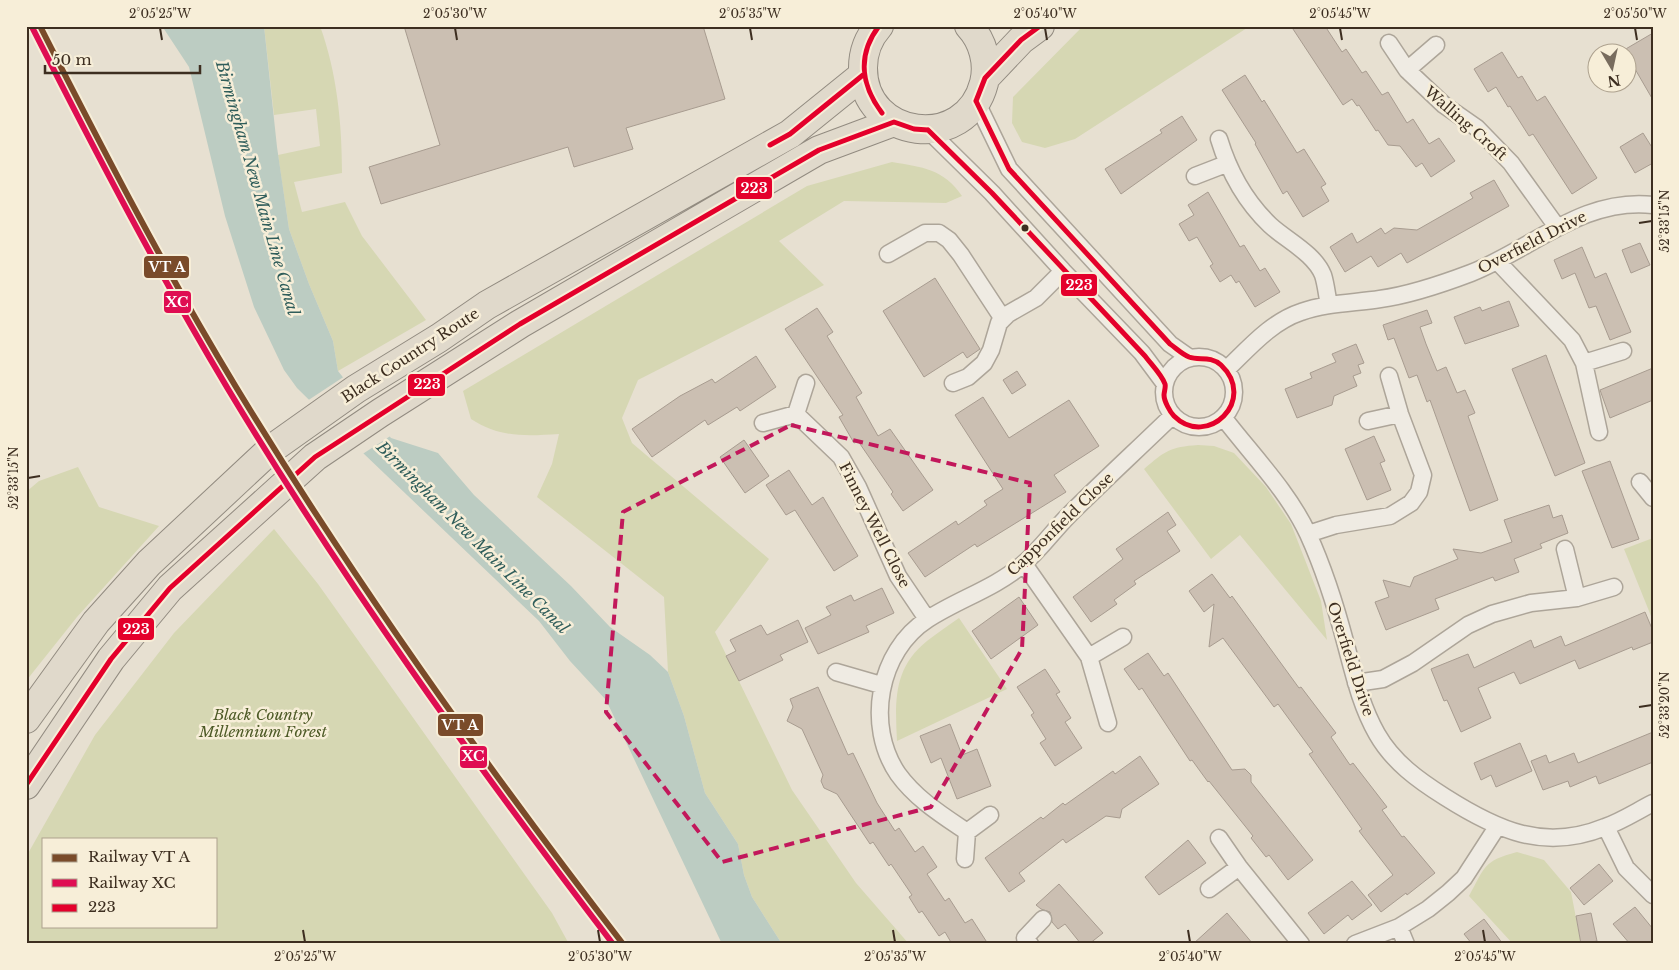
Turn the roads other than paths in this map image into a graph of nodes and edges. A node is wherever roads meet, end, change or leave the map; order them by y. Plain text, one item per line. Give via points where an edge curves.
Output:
1 (879, 26) edge
2 (969, 26) edge
3 (1040, 26) edge
4 (1389, 43) dead end
5 (1436, 45) dead end
6 (1407, 70) junction
7 (863, 75) junction
8 (980, 90) junction
9 (894, 122) junction
10 (928, 130) junction
11 (1219, 139) dead end
12 (1226, 164) junction
13 (1195, 176) dead end
14 (1653, 205) edge
15 (1557, 227) junction
16 (888, 254) dead end
17 (1498, 262) junction
18 (1062, 271) junction
19 (1329, 305) junction
20 (1003, 319) junction
21 (1623, 351) dead end
22 (1190, 358) junction
23 (1584, 363) junction
24 (1226, 369) junction
25 (1389, 376) dead end
26 (806, 383) dead end
27 (953, 383) dead end
28 (1165, 384) junction
29 (796, 414) junction
30 (1400, 414) junction
31 (1173, 416) junction
32 (1223, 417) junction
33 (1368, 420) dead end
34 (763, 423) dead end
35 (1599, 432) dead end
36 (1640, 482) dead end
37 (1653, 498) edge
38 (1308, 534) junction
39 (1564, 549) dead end
40 (1024, 564) junction
41 (1614, 588) dead end
42 (1577, 598) junction
43 (927, 619) junction
44 (1123, 637) dead end
45 (1089, 657) junction
46 (836, 672) dead end
47 (1356, 683) junction
48 (881, 685) junction
49 (26, 719) edge
50 (1108, 723) dead end
51 (26, 785) edge
52 (1653, 803) edge
53 (990, 815) dead end
54 (1497, 827) junction
55 (1606, 827) junction
56 (967, 832) junction
57 (1219, 838) dead end
58 (965, 859) dead end
59 (1239, 866) junction
60 (1209, 889) dead end
61 (1653, 896) edge
62 (1043, 919) dead end
63 (1399, 927) junction
64 (1030, 944) edge
65 (1301, 944) edge
66 (1355, 944) edge
67 (1406, 944) edge

1 - 7 highway via 867,45
2 - 8 highway via 981,46 986,66
3 - 8 highway via 1020,40
4 - 6 street, Walling Croft
5 - 6 street
6 - 15 street, Walling Croft via 1444,105 1478,128 1511,162
7 - 9 highway via 866,90 874,104
7 - 49 highway, Black Country Route via 790,134 487,305 356,389 270,450 166,548 96,622
8 - 10 highway via 955,121
8 - 22 street via 1009,169 1170,344
9 - 10 highway
9 - 51 highway via 819,150 520,324 315,457 176,582 111,659
10 - 18 street via 992,193
11 - 12 street
12 - 13 street
12 - 19 street via 1250,204 1322,274
14 - 15 street, Overfield Drive via 1599,209
15 - 17 street, Overfield Drive
16 - 20 street via 925,234 938,233 949,240 961,255
17 - 19 street, Overfield Drive via 1409,293
17 - 23 street via 1572,340
18 - 20 street via 1036,298
18 - 28 street via 1145,356
19 - 24 street, Overfield Drive via 1300,312 1271,327
20 - 27 street via 984,363
21 - 23 street
22 - 24 street via 1212,359
22 - 28 street via 1176,365
23 - 35 street
24 - 32 street via 1234,384 1234,392 1232,406
25 - 30 street
26 - 29 street
28 - 31 street via 1164,398
29 - 34 street
29 - 43 street, Finney Well Close via 841,456 898,576
30 - 33 street
30 - 38 street via 1423,475 1419,492 1411,503 1390,516 1336,525
31 - 32 street via 1185,424 1202,427
31 - 40 street, Capponfield Close via 1068,515
32 - 38 street, Overfield Drive via 1286,497
36 - 37 street
38 - 47 street, Overfield Drive via 1339,619
39 - 42 street
40 - 43 street, Capponfield Close via 994,586
40 - 45 street
41 - 42 street
42 - 47 street via 1531,603 1492,614 1468,625 1413,663 1383,679
43 - 48 street, Capponfield Close via 900,647
44 - 45 street
45 - 50 street
46 - 48 street
47 - 54 street, Overfield Drive via 1376,733 1391,757 1437,792
48 - 56 street, Capponfield Close via 883,735 897,772 922,800
52 - 55 street, Overfield Drive
53 - 56 street
54 - 55 street, Overfield Drive via 1515,834 1552,837
54 - 63 street via 1464,878 1428,909
55 - 61 street via 1626,868
56 - 58 street
57 - 59 street
59 - 60 street
59 - 65 street
62 - 64 street via 1025,938
63 - 66 street
63 - 67 street

